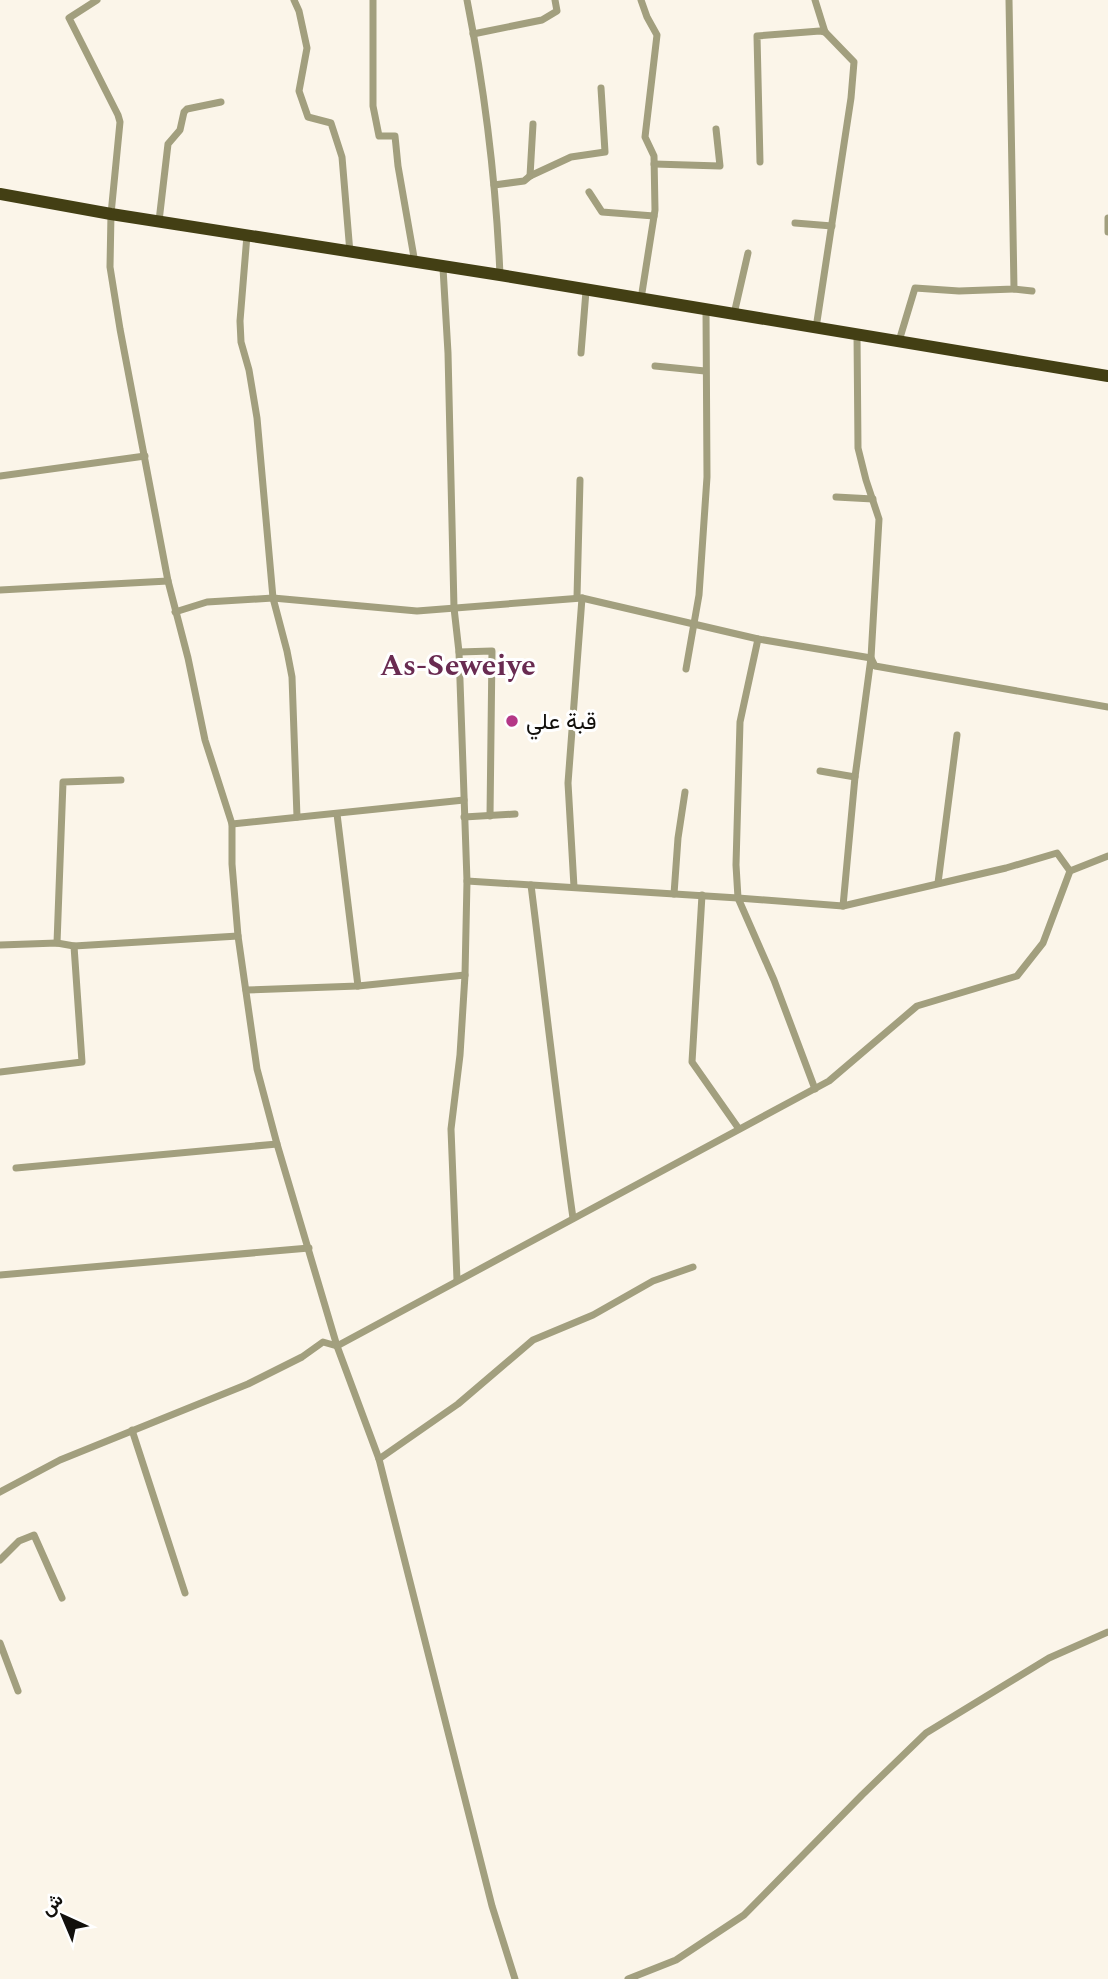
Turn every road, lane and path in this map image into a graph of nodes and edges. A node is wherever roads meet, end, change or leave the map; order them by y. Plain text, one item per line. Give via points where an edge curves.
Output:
1 (97, 0) edge
2 (294, 0) edge
3 (373, 0) edge
4 (467, 0) edge
5 (555, 0) edge
6 (641, 0) edge
7 (815, 0) edge
8 (1009, 0) edge
9 (825, 32) junction
10 (473, 34) junction
11 (601, 88) dead end
12 (221, 102) dead end
13 (533, 124) dead end
14 (716, 129) dead end
15 (760, 162) dead end
16 (654, 163) junction
17 (530, 176) junction
18 (494, 185) junction
19 (589, 192) dead end
20 (0, 194) edge
21 (111, 214) junction
22 (654, 216) junction
23 (1108, 218) edge
24 (159, 221) junction
25 (795, 223) dead end
26 (832, 226) junction
27 (1108, 232) edge
28 (247, 235) junction
29 (350, 253) junction
30 (748, 253) dead end
31 (416, 263) junction
32 (443, 268) junction
33 (500, 275) junction
34 (1014, 289) junction
35 (586, 291) junction
36 (1032, 291) dead end
37 (640, 299) junction
38 (706, 310) junction
39 (734, 314) junction
40 (816, 328) junction
41 (857, 334) junction
42 (899, 341) junction
43 (581, 353) dead end
44 (655, 366) dead end
45 (705, 371) junction
46 (1108, 376) edge
47 (145, 456) junction
48 (0, 476) edge
49 (580, 480) dead end
50 (836, 497) dead end
51 (873, 499) junction
52 (168, 582) junction
53 (0, 590) edge
54 (579, 597) junction
55 (273, 598) junction
56 (454, 608) junction
57 (175, 612) junction
58 (693, 624) junction
59 (758, 639) junction
60 (459, 652) junction
61 (871, 658) junction
62 (686, 669) dead end
63 (1108, 707) edge
64 (957, 735) dead end
65 (820, 771) dead end
66 (855, 777) junction
67 (121, 780) dead end
68 (685, 792) dead end
69 (464, 800) junction
70 (337, 814) junction
71 (515, 814) dead end
72 (490, 816) junction
73 (297, 817) junction
74 (464, 817) junction
75 (232, 824) junction
76 (1108, 856) edge
77 (1070, 871) junction
78 (467, 881) junction
79 (938, 883) junction
80 (531, 885) junction
81 (574, 887) junction
82 (674, 894) junction
83 (702, 895) junction
84 (738, 898) junction
85 (843, 906) junction
86 (238, 936) junction
87 (57, 943) junction
88 (0, 945) edge
89 (74, 946) junction
90 (465, 975) junction
91 (358, 986) junction
92 (246, 990) junction
93 (0, 1072) edge
94 (815, 1089) junction
95 (739, 1129) junction
96 (277, 1144) junction
97 (16, 1168) dead end
98 (573, 1217) junction
99 (309, 1248) junction
100 (693, 1267) dead end
101 (0, 1275) edge
102 (457, 1280) junction
103 (337, 1346) junction
104 (132, 1430) junction
105 (379, 1459) junction
106 (0, 1492) edge
107 (0, 1560) edge
108 (185, 1593) dead end
109 (62, 1598) dead end
110 (1108, 1632) edge
111 (0, 1643) edge
112 (18, 1690) dead end
113 (514, 1979) edge
114 (628, 1979) edge

1 - 21 street via 69,18 120,122
2 - 29 street via 307,48 299,91 308,117 331,123 342,157
3 - 31 street via 373,106 379,136 395,136
4 - 10 street
5 - 10 street via 556,11 542,20
6 - 16 street via 657,35 645,137
7 - 9 street
8 - 34 street
9 - 15 street via 758,36
9 - 26 street via 854,62
10 - 18 street
11 - 17 street via 605,152 571,158
12 - 24 street via 184,112 181,127 168,144
13 - 17 street
14 - 16 street via 720,166
16 - 22 street
17 - 18 street
18 - 33 street
19 - 22 street via 602,212
20 - 21 highway
21 - 24 highway
21 - 47 street via 110,267
22 - 37 street
23 - 27 street
24 - 28 highway
25 - 26 street
26 - 40 street
28 - 29 highway
28 - 55 street via 241,342 257,418
29 - 31 highway
30 - 39 street
31 - 32 highway
32 - 33 highway
32 - 56 street
33 - 35 highway
34 - 36 street
34 - 42 street via 915,288
35 - 37 highway
35 - 43 street
37 - 38 highway
38 - 39 highway
38 - 45 street
39 - 40 highway
40 - 41 highway
41 - 42 highway
41 - 51 street via 858,448
42 - 46 highway
44 - 45 street
45 - 58 street via 707,477
47 - 48 street
47 - 52 street
49 - 54 street
50 - 51 street
51 - 61 street via 878,519
52 - 53 street
52 - 57 street
54 - 56 street
54 - 58 street
54 - 81 street via 568,783
55 - 56 street via 417,611
55 - 57 street via 207,602
55 - 73 street via 292,677
56 - 60 street
57 - 75 street via 205,740
58 - 59 street
58 - 62 street
59 - 61 street
59 - 84 street via 740,722
60 - 69 street
60 - 72 street via 492,651
61 - 63 street via 874,666
61 - 66 street
64 - 79 street
65 - 66 street
66 - 85 street
67 - 87 street via 63,782
68 - 82 street
69 - 70 street
69 - 74 street
70 - 73 street
70 - 91 street
71 - 72 street
72 - 74 street
73 - 75 street
74 - 78 street
75 - 86 street
76 - 77 street
77 - 79 street via 1057,853
77 - 94 street via 1043,943 1017,976 917,1006
78 - 80 street
78 - 90 street
79 - 85 street
80 - 81 street
80 - 98 street
81 - 82 street
82 - 83 street
83 - 84 street
83 - 95 street via 692,1062
84 - 85 street
84 - 94 street via 775,980
86 - 89 street
86 - 92 street
87 - 88 street
87 - 89 street
89 - 93 street via 82,1062
90 - 91 street
90 - 102 street via 451,1129
91 - 92 street
92 - 96 street via 257,1069
94 - 95 street
95 - 98 street
96 - 97 street
96 - 99 street
98 - 102 street
99 - 101 street
99 - 103 street
100 - 105 street via 653,1280 593,1315 533,1340 458,1404
102 - 103 street
103 - 104 street via 324,1342 247,1384
103 - 105 street
104 - 106 street
104 - 108 street
105 - 113 street
107 - 109 street via 19,1541 34,1535
110 - 114 street via 1049,1658 926,1733 744,1914 676,1961
111 - 112 street

